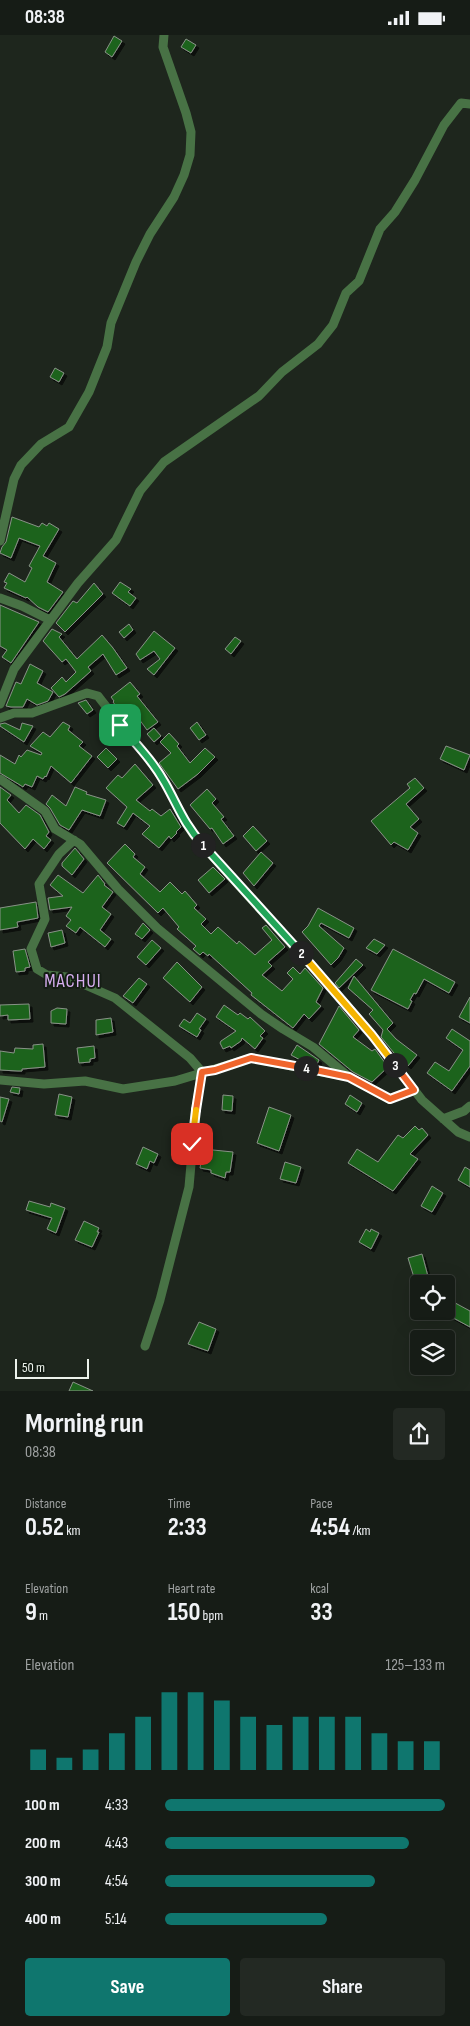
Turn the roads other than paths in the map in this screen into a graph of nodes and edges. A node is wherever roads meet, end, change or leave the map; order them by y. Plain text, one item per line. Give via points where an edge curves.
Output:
1 (164, 35) edge
2 (470, 104) edge
3 (0, 541) edge
4 (0, 598) edge
5 (50, 620) junction
6 (0, 703) edge
7 (0, 718) edge
8 (0, 779) edge
9 (74, 840) junction
10 (202, 1072) junction
11 (349, 1077) junction
12 (0, 1080) edge
13 (414, 1090) junction
14 (470, 1106) edge
15 (443, 1119) junction
16 (470, 1137) edge
17 (145, 1346) dead end

1 - 3 street via 163,47 191,132 190,155 184,175 136,261 111,323 107,347 89,392 70,427 41,445 21,465 14,479
2 - 5 street via 461,103 444,125 415,180 380,229 359,281 346,293 333,325 318,344 282,372 259,396 164,462 140,491 116,540
4 - 5 street
5 - 6 street via 14,669
7 - 13 street via 14,713 32,713 86,693 98,696 150,760 187,826 343,1001
8 - 9 street via 45,811 54,829
9 - 10 street via 59,854 39,884 45,919 31,949 36,969 47,975 67,977 115,998 190,1058
9 - 11 street via 157,928 260,1014 314,1047
10 - 11 street via 251,1058
10 - 12 street via 175,1081 123,1089 84,1081 44,1084
10 - 17 street via 189,1187
11 - 13 street via 390,1099
13 - 15 street
14 - 15 street
15 - 16 street

